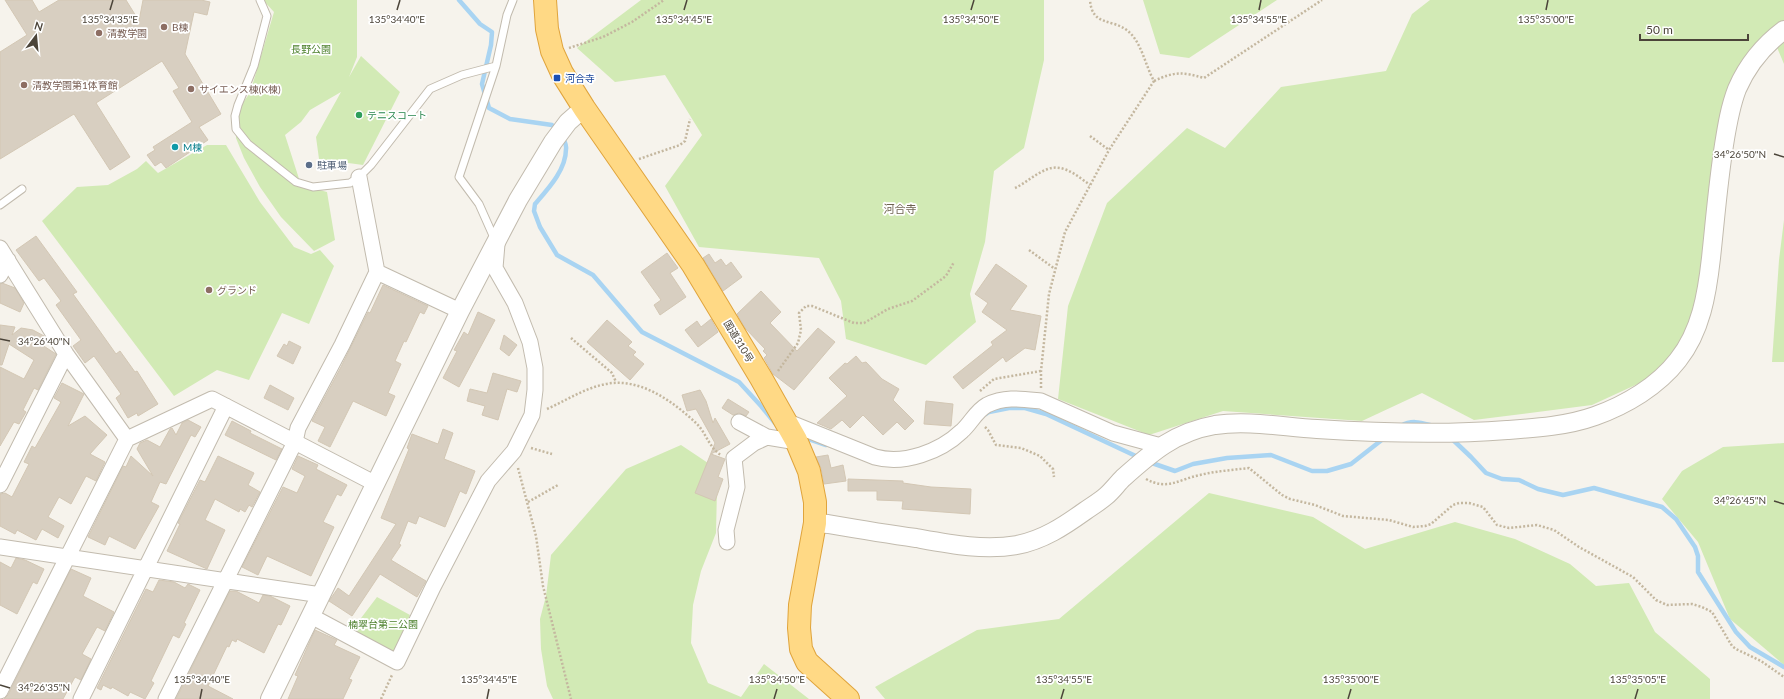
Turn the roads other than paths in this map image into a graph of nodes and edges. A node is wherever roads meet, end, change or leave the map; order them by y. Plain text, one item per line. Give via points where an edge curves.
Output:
1 (260, 0) edge
2 (513, 0) edge
3 (545, 0) edge
4 (1784, 30) edge
5 (495, 66) junction
6 (584, 108) junction
7 (359, 177) junction
8 (22, 189) dead end
9 (0, 205) edge
10 (497, 244) junction
11 (4, 254) edge
12 (377, 272) junction
13 (0, 274) edge
14 (460, 311) junction
15 (66, 354) junction
16 (226, 406) junction
17 (739, 422) dead end
18 (792, 432) junction
19 (767, 437) junction
20 (127, 440) junction
21 (294, 442) junction
22 (1157, 448) junction
23 (376, 484) junction
24 (0, 485) edge
25 (815, 523) junction
26 (727, 542) dead end
27 (0, 547) edge
28 (67, 557) junction
29 (146, 569) junction
30 (225, 581) junction
31 (321, 596) junction
32 (311, 616) junction
33 (0, 691) edge
34 (81, 699) edge
35 (166, 699) edge
36 (270, 699) edge
37 (848, 699) edge

1 - 7 lane via 267,16 254,66 238,105 235,116 236,129 248,144 296,182 313,187 350,182
2 - 5 lane
3 - 6 highway, 国道310号 via 552,51 562,73
4 - 22 street via 1757,57 1738,88 1732,104 1720,170 1708,283 1701,316 1688,347 1677,362 1647,389 1594,416 1529,428 1474,432 1371,432 1233,423 1195,430
5 - 7 lane via 462,75 430,89
5 - 10 lane via 459,176 479,204
6 - 10 street via 568,122 553,142 518,200
6 - 18 highway, 国道310号 via 693,265
7 - 12 street
8 - 9 lane
10 - 14 street
10 - 32 street via 495,268 515,304 530,342 535,368 532,415 514,454 488,481 433,587 398,662
11 - 13 street
11 - 15 street
12 - 14 street
12 - 21 street via 298,428
14 - 23 street
15 - 20 street
15 - 24 street
16 - 20 street via 212,399
16 - 21 street
16 - 29 street
17 - 19 street
18 - 19 street
18 - 22 street via 888,460 908,458 950,442 980,418 986,406 1007,398 1041,401 1113,433
18 - 25 highway, 国道310号 via 809,471 815,502
19 - 26 street via 754,442 734,458 737,487 726,530
20 - 28 street
21 - 23 street
21 - 30 street
22 - 25 street via 1105,497 1071,522 1042,537 1016,545 973,546
23 - 31 street
25 - 37 highway, 国道310号 via 800,605 798,628 801,649 807,662
27 - 28 street
28 - 29 street
28 - 33 street
29 - 30 street
29 - 34 street
30 - 31 street
30 - 35 street
31 - 32 street
32 - 36 street

